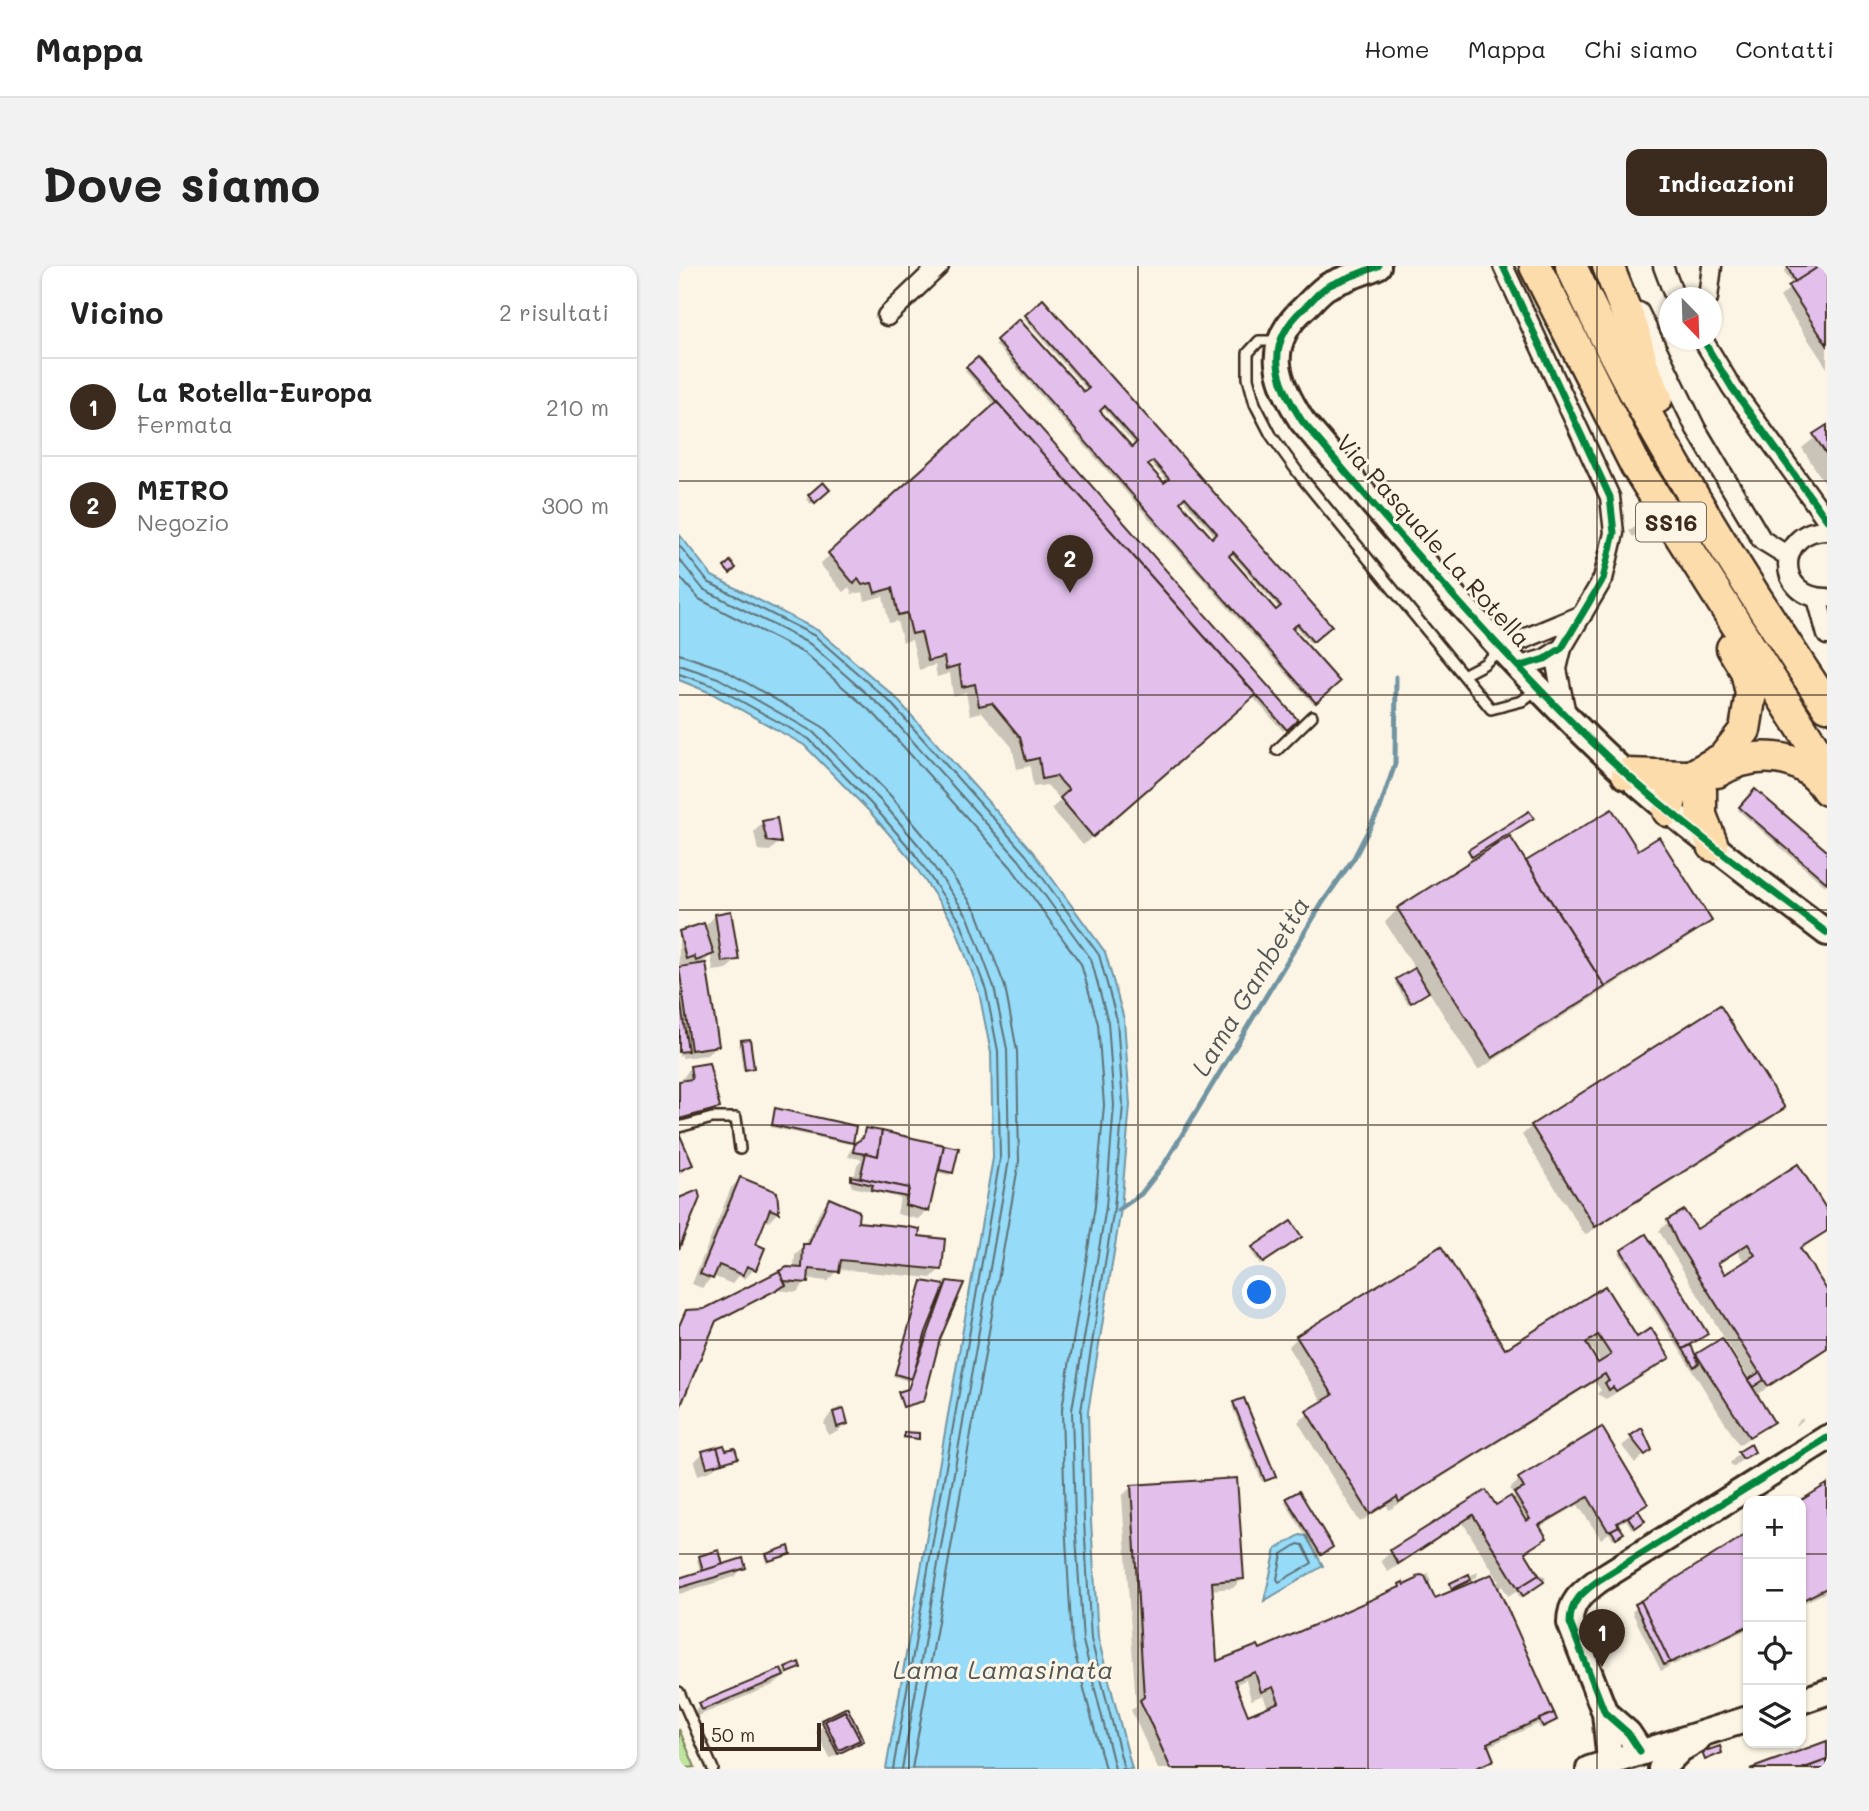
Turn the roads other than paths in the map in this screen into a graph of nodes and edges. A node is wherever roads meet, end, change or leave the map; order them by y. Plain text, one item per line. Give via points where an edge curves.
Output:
1 (939, 266) edge
2 (1378, 266) edge
3 (1503, 266) edge
4 (1535, 266) edge
5 (1571, 266) edge
6 (1608, 266) edge
7 (1618, 266) edge
8 (1663, 266) edge
9 (1712, 266) edge
10 (1671, 287) edge
11 (1709, 287) edge
12 (887, 316) dead end
13 (1278, 341) junction
14 (1709, 350) edge
15 (1807, 496) junction
16 (1827, 520) edge
17 (1827, 530) edge
18 (1805, 534) junction
19 (1721, 540) junction
20 (1789, 556) junction
21 (1709, 583) junction
22 (1822, 598) edge
23 (1582, 615) junction
24 (1827, 635) edge
25 (1502, 648) junction
26 (1562, 648) junction
27 (1521, 666) junction
28 (1465, 674) junction
29 (1539, 688) junction
30 (1827, 706) edge
31 (1566, 714) junction
32 (1312, 716) dead end
33 (1277, 750) dead end
34 (1827, 768) edge
35 (1626, 774) junction
36 (1694, 783) junction
37 (1827, 790) edge
38 (1668, 811) junction
39 (1713, 846) junction
40 (1827, 933) edge
41 (679, 1127) edge
42 (740, 1149) dead end
43 (1827, 1438) edge
44 (679, 1692) edge
45 (1827, 1692) edge
46 (1806, 1699) edge
47 (1743, 1721) edge
48 (1707, 1734) junction
49 (1619, 1763) edge
50 (713, 1769) edge
51 (1661, 1769) edge

1 - 12 street
2 - 13 street via 1327,287 1294,316
3 - 23 street via 1610,497 1614,533 1603,579
4 - 21 highway, SS16 via 1636,466
5 - 19 highway, SS16 via 1638,400
6 - 19 highway via 1651,386 1715,499
7 - 20 street via 1696,429 1762,540
8 - 10 street
9 - 11 street
13 - 25 street, Via Pasquale La Rotella via 1278,372 1286,396 1303,421
13 - 28 lane via 1259,341 1248,353 1248,379 1255,404 1271,435
14 - 15 street
15 - 16 street
15 - 18 street
17 - 18 street
18 - 20 street
19 - 30 highway, SS16
20 - 22 street via 1790,578 1797,588
21 - 34 highway, SS16
21 - 36 highway via 1715,623 1747,671 1750,715 1741,738
22 - 24 street
23 - 25 street
23 - 26 street
25 - 27 street, Via Pasquale La Rotella
25 - 28 lane
26 - 27 street
26 - 31 street via 1557,669
27 - 29 street, Via Pasquale La Rotella
28 - 29 lane via 1491,709 1522,701
29 - 31 street, Via Pasquale La Rotella
31 - 35 street, Via Pasquale La Rotella
32 - 33 lane
35 - 36 highway
35 - 38 street, Via Pasquale La Rotella
36 - 37 highway via 1734,762 1766,755 1801,765
36 - 38 highway via 1675,785
36 - 39 highway
38 - 39 street, Via Pasquale La Rotella
39 - 40 street, Via Pasquale La Rotella
41 - 42 lane via 712,1118 736,1118
43 - 49 street via 1641,1552 1580,1595 1570,1608 1570,1623 1605,1713 1628,1732
44 - 50 lane
45 - 46 street
47 - 48 street
48 - 49 street via 1679,1738
48 - 51 street via 1681,1749

